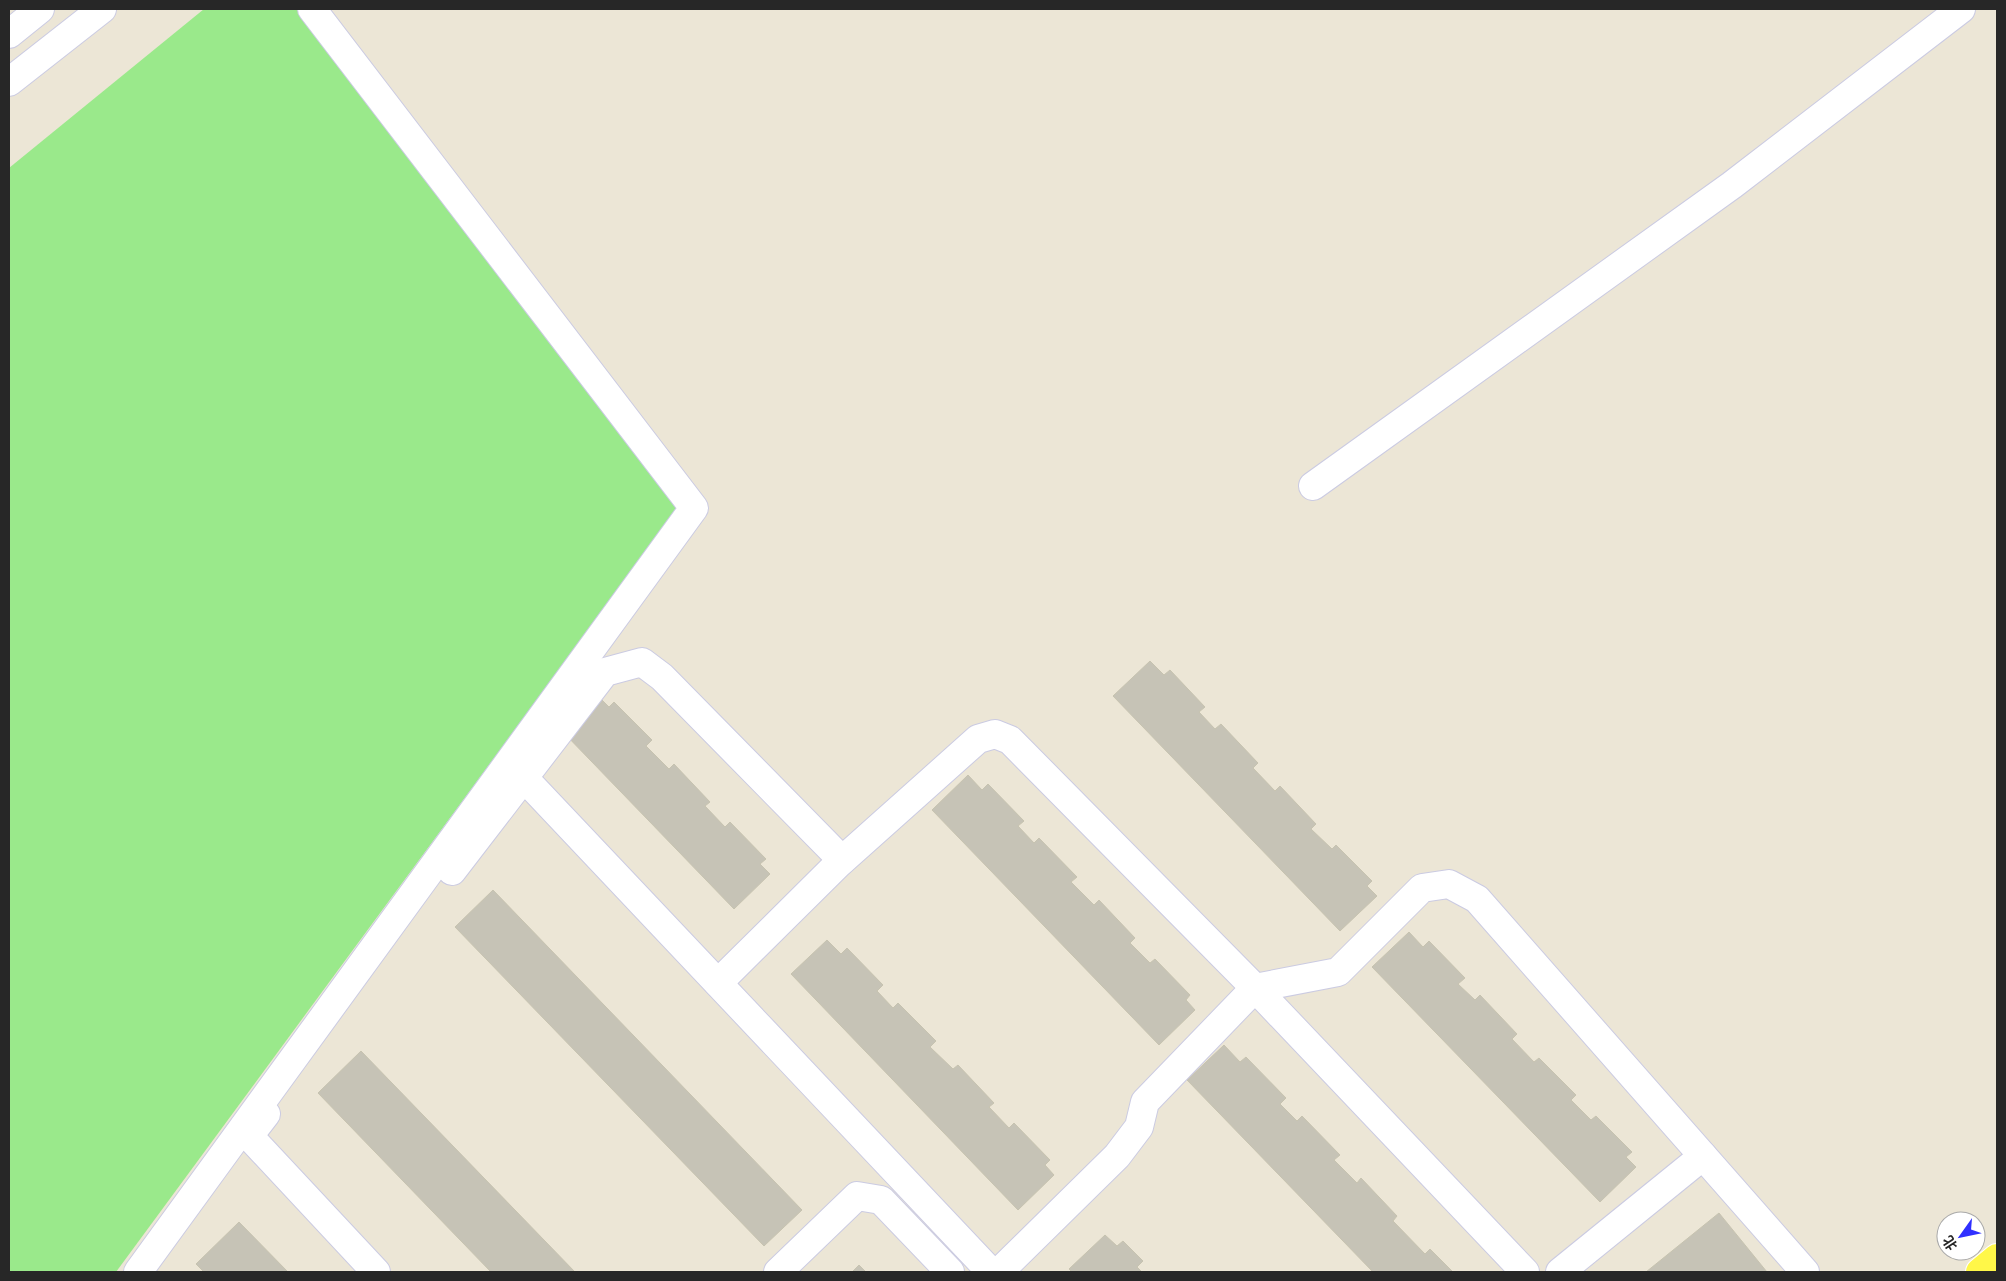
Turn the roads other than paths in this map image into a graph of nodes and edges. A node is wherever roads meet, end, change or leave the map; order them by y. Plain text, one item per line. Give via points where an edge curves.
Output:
1 (40, 9) edge
2 (102, 9) edge
3 (312, 9) edge
4 (1961, 9) edge
5 (9, 34) edge
6 (9, 82) edge
7 (1313, 486) dead end
8 (524, 778) junction
9 (842, 860) junction
10 (718, 983) junction
11 (1255, 988) junction
12 (1703, 1156) junction
13 (1997, 1258) edge
14 (138, 1272) edge
15 (376, 1272) edge
16 (778, 1272) edge
17 (950, 1272) edge
18 (992, 1272) edge
19 (999, 1272) edge
20 (1525, 1272) edge
21 (1560, 1272) edge
22 (1805, 1272) edge
23 (1980, 1272) edge

1 - 5 street
2 - 6 street
3 - 14 street via 694,508
4 - 7 street via 1732,185
8 - 9 street via 605,672 642,662 662,677
8 - 10 street
8 - 15 street via 249,1136
9 - 10 street
9 - 11 street via 978,739 995,734 1010,740
10 - 18 street
11 - 12 street via 1338,972 1422,888 1449,884 1477,899
11 - 19 street via 1146,1102 1139,1127 1117,1156
11 - 20 street
12 - 21 street
12 - 22 street
13 - 23 main road
16 - 17 street via 857,1196 881,1200

